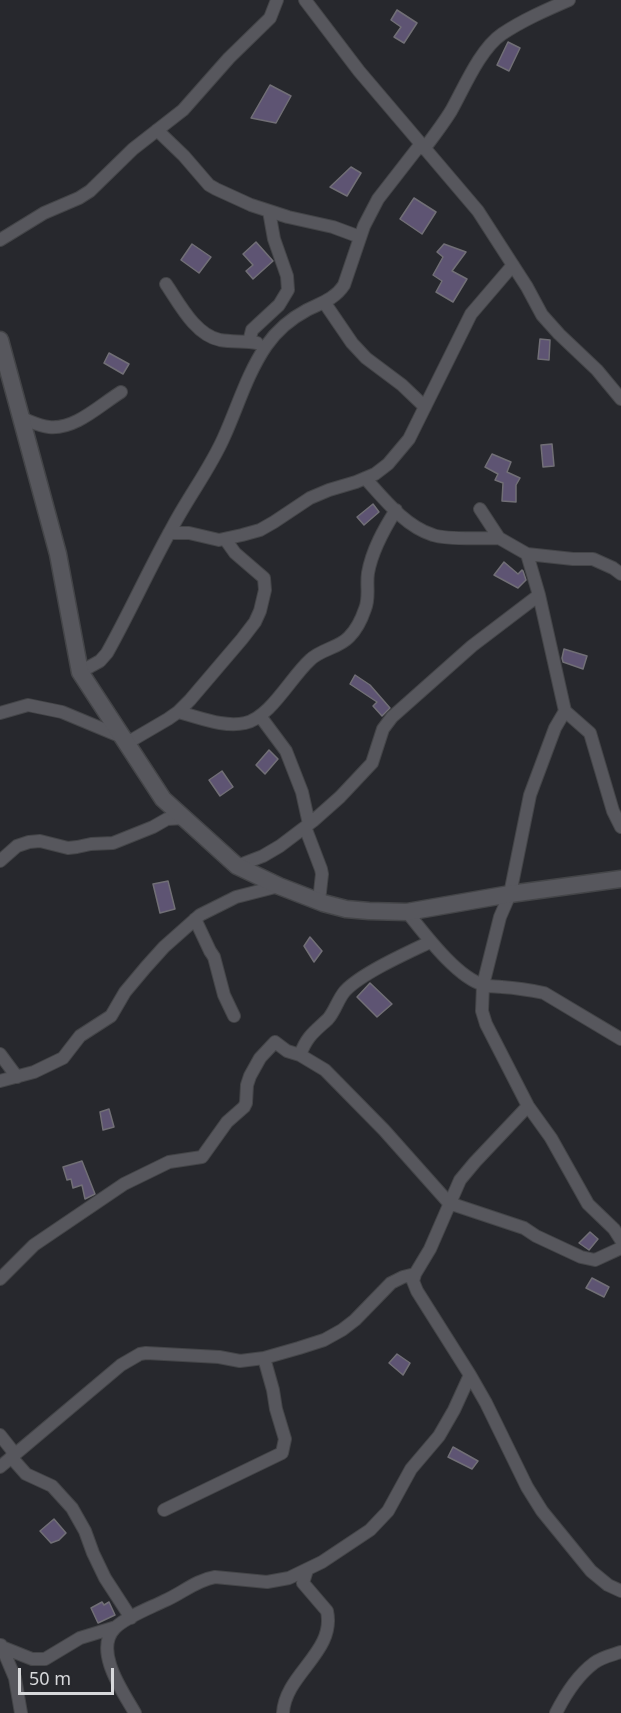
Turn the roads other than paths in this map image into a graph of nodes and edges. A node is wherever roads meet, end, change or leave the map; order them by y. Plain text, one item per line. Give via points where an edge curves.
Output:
1 (277, 0) edge
2 (305, 0) edge
3 (569, 0) edge
4 (158, 130) junction
5 (422, 147) junction
6 (269, 211) junction
7 (14, 231) junction
8 (0, 232) edge
9 (360, 237) junction
10 (0, 240) edge
11 (513, 265) junction
12 (166, 284) dead end
13 (324, 302) junction
14 (0, 340) edge
15 (249, 342) junction
16 (267, 344) junction
17 (121, 392) dead end
18 (621, 399) edge
19 (425, 407) junction
20 (21, 418) junction
21 (365, 478) junction
22 (480, 509) dead end
23 (396, 510) junction
24 (169, 533) junction
25 (499, 538) junction
26 (225, 539) junction
27 (527, 554) junction
28 (621, 574) edge
29 (539, 595) junction
30 (80, 672) junction
31 (564, 711) junction
32 (178, 712) junction
33 (0, 713) edge
34 (260, 716) junction
35 (124, 740) junction
36 (184, 818) junction
37 (307, 825) junction
38 (621, 827) edge
39 (0, 861) edge
40 (237, 866) junction
41 (621, 879) edge
42 (279, 886) junction
43 (510, 894) junction
44 (319, 901) junction
45 (407, 912) junction
46 (195, 919) junction
47 (430, 942) junction
48 (483, 985) junction
49 (234, 1016) dead end
50 (621, 1039) edge
51 (0, 1054) edge
52 (300, 1055) junction
53 (17, 1077) junction
54 (0, 1081) edge
55 (528, 1106) junction
56 (449, 1203) junction
57 (621, 1240) edge
58 (621, 1248) edge
59 (415, 1274) junction
60 (0, 1279) edge
61 (264, 1358) junction
62 (471, 1375) junction
63 (0, 1435) edge
64 (13, 1456) junction
65 (0, 1467) edge
66 (164, 1510) dead end
67 (307, 1570) junction
68 (621, 1591) edge
69 (131, 1618) junction
70 (116, 1627) junction
71 (1, 1644) edge
72 (621, 1652) edge
73 (4, 1664) edge
74 (21, 1713) edge
75 (135, 1713) edge
76 (283, 1713) edge
77 (556, 1713) edge

1 - 4 street via 265,24 183,110
2 - 5 street
3 - 5 street via 501,34
4 - 6 street via 209,185
4 - 7 street via 90,191
5 - 9 street via 378,199
5 - 11 street via 478,211
6 - 9 street
6 - 15 street via 288,290 279,305 252,330
7 - 8 street
7 - 10 street
9 - 13 street via 344,285
11 - 18 street via 542,315
11 - 19 street via 471,314
12 - 15 street via 190,319 208,336
13 - 16 street via 288,321
13 - 19 street via 351,343
14 - 20 street
15 - 16 street
16 - 24 street via 254,364 224,438
17 - 20 street via 82,418 62,426 50,427
19 - 21 street via 396,456
20 - 30 street via 58,554
21 - 23 street
21 - 26 street via 310,498 260,530
22 - 25 street
23 - 25 street via 407,522 435,536
23 - 34 street via 370,565 368,600 354,632 345,641 311,658
24 - 26 street
24 - 30 street via 107,653
25 - 27 street
26 - 32 street via 264,578 263,603 242,639
27 - 28 street via 593,559
27 - 29 street
29 - 31 street
29 - 37 street via 472,646 392,717 383,729 372,763
30 - 35 street
31 - 38 street via 590,733
31 - 43 street via 530,795
32 - 34 street via 225,724 243,724
32 - 35 street
33 - 35 street via 28,705 62,712
34 - 37 street via 286,751 302,792
35 - 36 street via 163,799
36 - 39 street via 167,819 113,843 68,848 29,842 17,846
36 - 40 street
37 - 40 street via 263,856
37 - 44 street via 321,869
40 - 42 street
41 - 43 street
42 - 44 street
42 - 46 street via 236,897
43 - 45 street
43 - 48 street via 500,917
44 - 45 street via 346,909
45 - 47 street
46 - 49 street via 214,957
46 - 53 street via 146,967 111,1017 80,1036 63,1058
47 - 48 street via 458,969
47 - 52 street via 354,984 316,1028
48 - 50 street via 544,993
48 - 55 street via 486,1024
51 - 53 street
52 - 56 street via 325,1070
52 - 60 street via 274,1043 260,1058 248,1081 245,1106 227,1122 202,1156 169,1162 124,1184 34,1245
53 - 54 street
55 - 56 street via 460,1180
55 - 57 street via 588,1204
56 - 58 street via 524,1228 581,1257 596,1260
56 - 59 street
59 - 61 street via 391,1283 342,1330
59 - 62 street via 414,1284
61 - 64 street via 240,1361 140,1354 121,1365
61 - 66 street via 285,1439 282,1453
62 - 67 street via 439,1436 411,1469 382,1519 360,1538
62 - 68 street via 542,1511 591,1571 608,1586
63 - 64 street
64 - 65 street
64 - 69 street via 26,1474 52,1486 72,1508 105,1578
67 - 69 street via 267,1582 208,1578
67 - 76 street via 303,1583 327,1611 326,1635 302,1670 284,1703
69 - 70 street
70 - 71 street via 80,1638 45,1659 32,1659
70 - 75 street via 108,1639 107,1657
71 - 73 street
72 - 77 street via 595,1662
73 - 74 street via 15,1678

